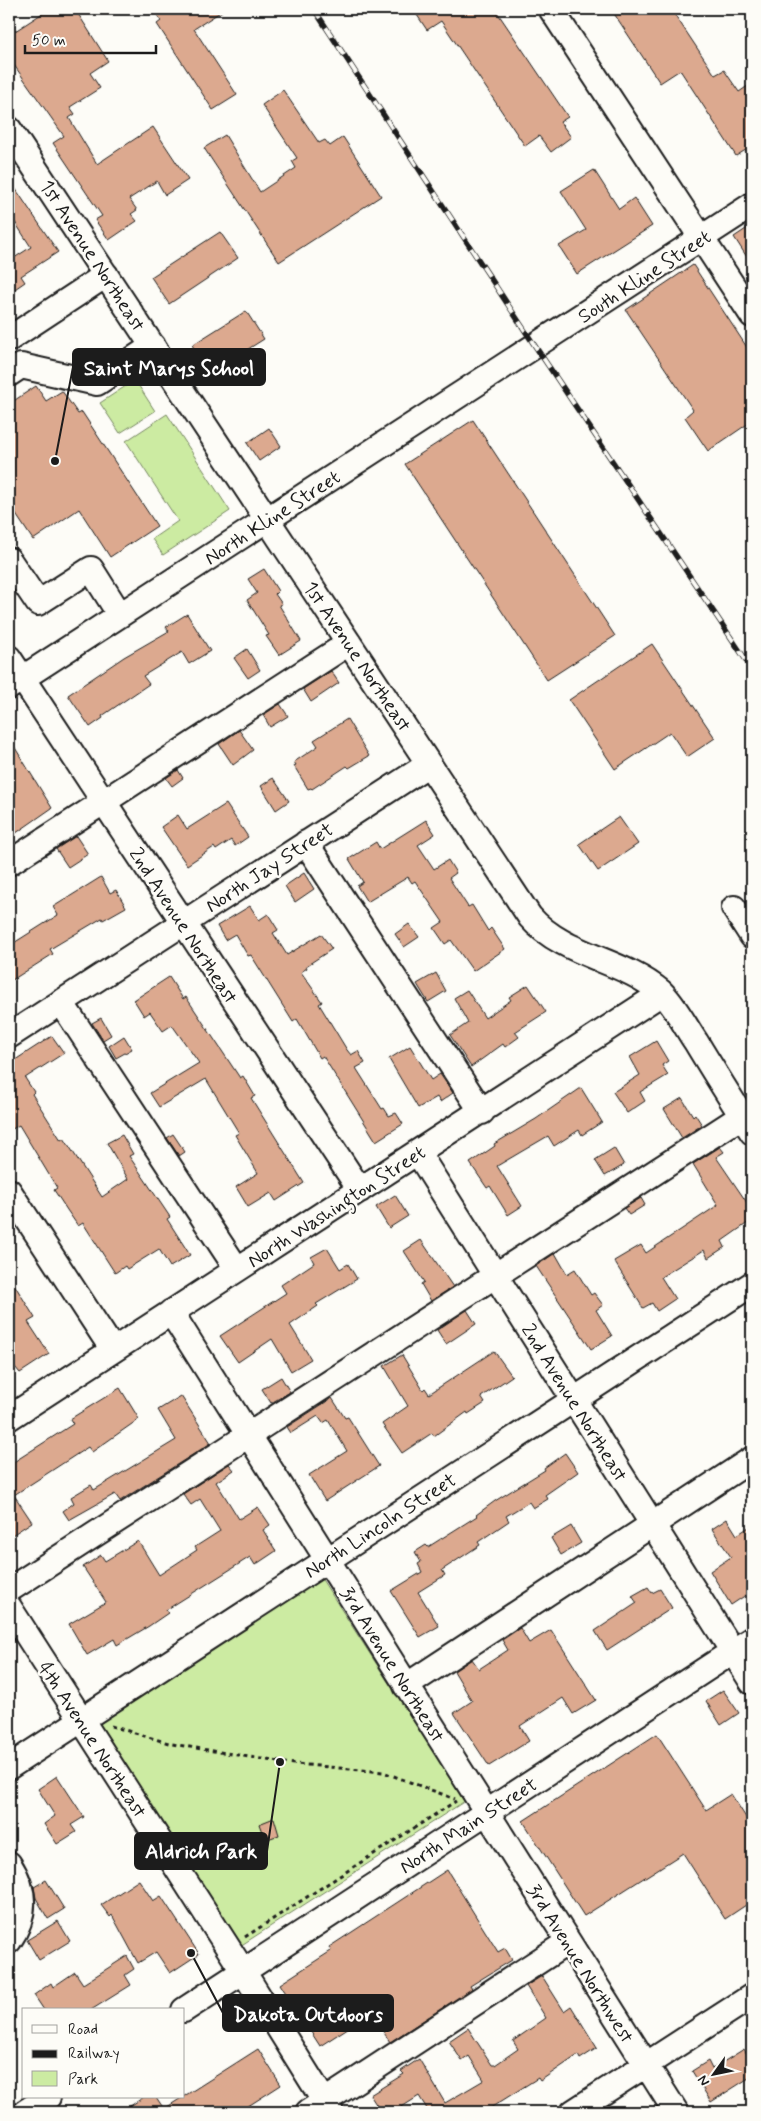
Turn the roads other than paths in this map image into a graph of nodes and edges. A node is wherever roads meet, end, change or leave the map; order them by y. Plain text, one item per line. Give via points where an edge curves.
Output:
1 (550, 9) edge
2 (9, 129) edge
3 (16, 157) edge
4 (752, 205) edge
5 (702, 238) junction
6 (106, 275) junction
7 (752, 315) edge
8 (9, 339) edge
9 (153, 346) junction
10 (535, 346) joint
11 (13, 362) edge
12 (267, 521) junction
13 (9, 560) edge
14 (120, 615) junction
15 (349, 643) junction
16 (9, 658) edge
17 (15, 682) edge
18 (429, 764) junction
19 (103, 802) junction
20 (306, 843) junction
21 (9, 863) edge
22 (734, 908) dead end
23 (182, 924) junction
24 (752, 936) edge
25 (662, 993) junction
26 (60, 1002) junction
27 (9, 1036) edge
28 (482, 1112) junction
29 (747, 1124) edge
30 (418, 1153) junction
31 (360, 1190) junction
32 (9, 1191) edge
33 (237, 1269) junction
34 (495, 1276) junction
35 (752, 1284) edge
36 (171, 1312) junction
37 (113, 1350) junction
38 (572, 1399) junction
39 (9, 1418) edge
40 (248, 1435) junction
41 (752, 1459) edge
42 (652, 1525) junction
43 (327, 1560) junction
44 (9, 1590) edge
45 (9, 1607) edge
46 (742, 1645) edge
47 (752, 1682) edge
48 (406, 1686) junction
49 (81, 1720) junction
50 (9, 1767) edge
51 (487, 1813) junction
52 (9, 1864) edge
53 (9, 1942) edge
54 (568, 1942) junction
55 (243, 1971) junction
56 (752, 1996) edge
57 (185, 2009) edge
58 (646, 2065) junction
59 (46, 2098) edge
60 (321, 2109) edge
61 (25, 2112) edge
62 (573, 2112) edge
63 (676, 2112) edge

1 - 5 street
2 - 3 street, 1st Avenue Northeast
3 - 6 street, 1st Avenue Northeast
4 - 5 street, South Kline Street
5 - 7 street
5 - 10 street, South Kline Street
6 - 8 street
6 - 9 street, 1st Avenue Northeast
9 - 11 street via 97,383
9 - 12 street, 1st Avenue Northeast
10 - 12 street, North Kline Street
12 - 14 street, North Kline Street
12 - 15 street, 1st Avenue Northeast
13 - 14 street via 38,603 91,570
14 - 17 street, North Kline Street
15 - 18 street, 1st Avenue Northeast
15 - 19 street
16 - 17 street, 2nd Avenue Northeast
17 - 19 street, 2nd Avenue Northeast
18 - 20 street, North Jay Street
18 - 25 street, 1st Avenue Northeast via 541,929 627,971
19 - 21 street
19 - 23 street, 2nd Avenue Northeast
20 - 23 street, North Jay Street
20 - 28 street
22 - 24 street
23 - 26 street, North Jay Street
23 - 31 street, 2nd Avenue Northeast
25 - 28 street, North Washington Street
25 - 29 street, 1st Avenue Northeast
26 - 27 street, North Jay Street
26 - 33 street
28 - 30 street, North Washington Street
29 - 34 street
30 - 31 street, North Washington Street
30 - 34 street, 2nd Avenue Northeast
31 - 33 street, North Washington Street
32 - 37 street
33 - 36 street, North Washington Street
34 - 38 street, 2nd Avenue Northeast
34 - 40 street
35 - 38 street, North Lincoln Street
36 - 37 street, North Washington Street
36 - 40 street, 3rd Avenue Northeast
37 - 39 street, North Washington Street
38 - 42 street, 2nd Avenue Northeast
38 - 43 street, North Lincoln Street
40 - 43 street, 3rd Avenue Northeast
40 - 44 street
41 - 42 street
42 - 46 street, 2nd Avenue Northeast
42 - 48 street
43 - 48 street, 3rd Avenue Northeast
43 - 49 street, North Lincoln Street
45 - 49 street, 4th Avenue Northeast
46 - 47 street, 2nd Avenue Northeast
46 - 51 street, North Main Street
48 - 51 street, 3rd Avenue Northeast
49 - 50 street, North Lincoln Street
49 - 55 street, 4th Avenue Northeast
51 - 54 street, 3rd Avenue Northwest
51 - 55 street, North Main Street
52 - 53 street via 18,1879 22,1898 17,1930
54 - 58 street, 3rd Avenue Northwest
54 - 60 street
55 - 57 street, North Main Street
55 - 60 street, 4th Avenue Northeast
56 - 58 street
58 - 62 street
58 - 63 street, 3rd Avenue Northwest
59 - 61 street

